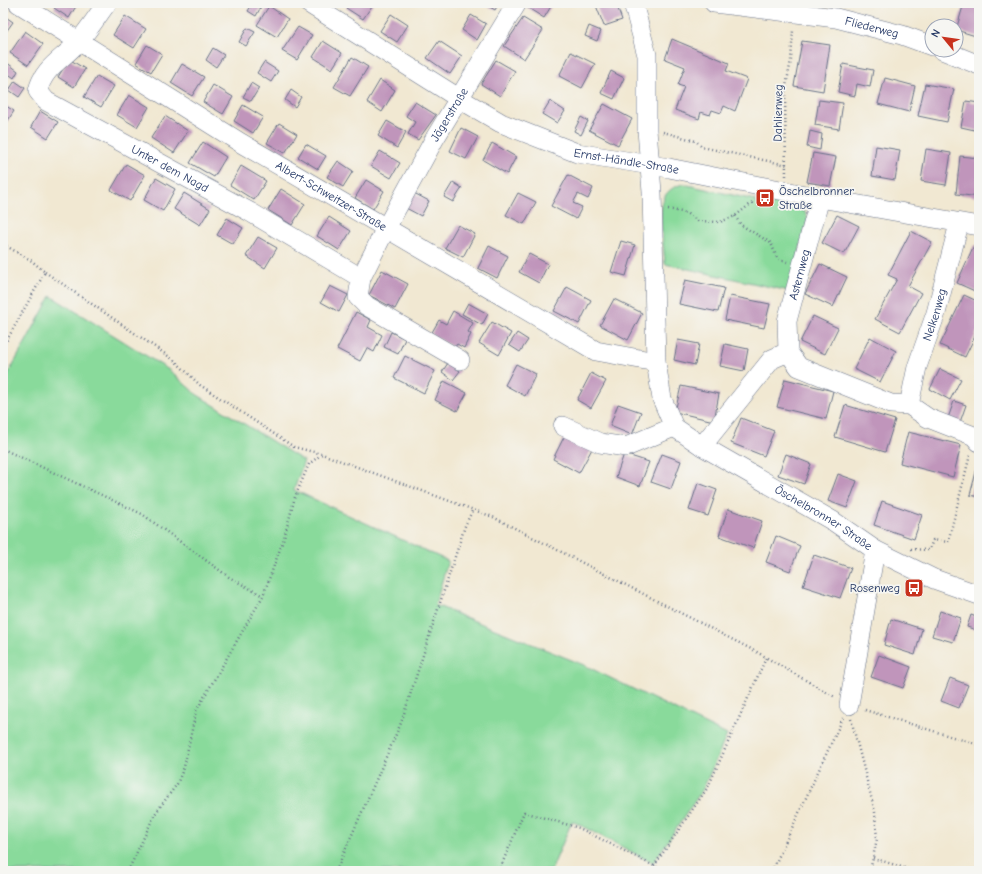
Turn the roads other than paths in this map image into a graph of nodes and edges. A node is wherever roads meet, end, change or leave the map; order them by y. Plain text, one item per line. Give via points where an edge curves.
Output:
1 (18, 3) edge
2 (107, 3) edge
3 (308, 3) edge
4 (517, 3) edge
5 (633, 3) edge
6 (714, 3) edge
7 (79, 42) junction
8 (924, 43) edge
9 (962, 58) edge
10 (979, 65) edge
11 (460, 100) junction
12 (650, 165) junction
13 (820, 198) junction
14 (959, 224) junction
15 (979, 226) edge
16 (386, 228) junction
17 (361, 278) junction
18 (788, 352) junction
19 (460, 360) dead end
20 (656, 362) junction
21 (909, 405) junction
22 (563, 426) dead end
23 (674, 427) junction
24 (978, 440) edge
25 (702, 446) junction
26 (875, 550) junction
27 (979, 596) edge
28 (849, 705) road end

1 - 7 street, Albert-Schweitzer-Straße
2 - 7 street, Unter dem Nagd
3 - 11 street, Ernst-Händle-Straße
4 - 11 street, Jägerstraße
5 - 12 street via 647,55 647,130
6 - 8 street, Fliederweg via 836,18
7 - 16 street, Albert-Schweitzer-Straße via 240,143
7 - 17 street, Unter dem Nagd via 40,80 38,91 46,102 250,212
9 - 10 street
11 - 12 street, Ernst-Händle-Straße via 501,123 578,153
11 - 16 street, Jägerstraße via 435,138
12 - 13 street, Ernst-Händle-Straße
12 - 20 street
13 - 14 street, Ernst-Händle-Straße
13 - 18 street, Asternweg via 787,321
14 - 15 street, Ernst-Händle-Straße
14 - 21 street, Nelkenweg via 936,313 917,367
16 - 17 street
16 - 20 street, Albert-Schweitzer-Straße via 596,351
17 - 19 street via 358,297 367,306
18 - 21 street via 799,367 891,404
18 - 25 street via 772,359
20 - 23 street via 662,399
21 - 24 street via 928,418
22 - 23 street via 600,443 626,447
23 - 25 street, Öschelbronner Straße
25 - 26 street, Öschelbronner Straße via 833,521
26 - 27 street via 934,580
26 - 28 street, Öschelbronner Straße

